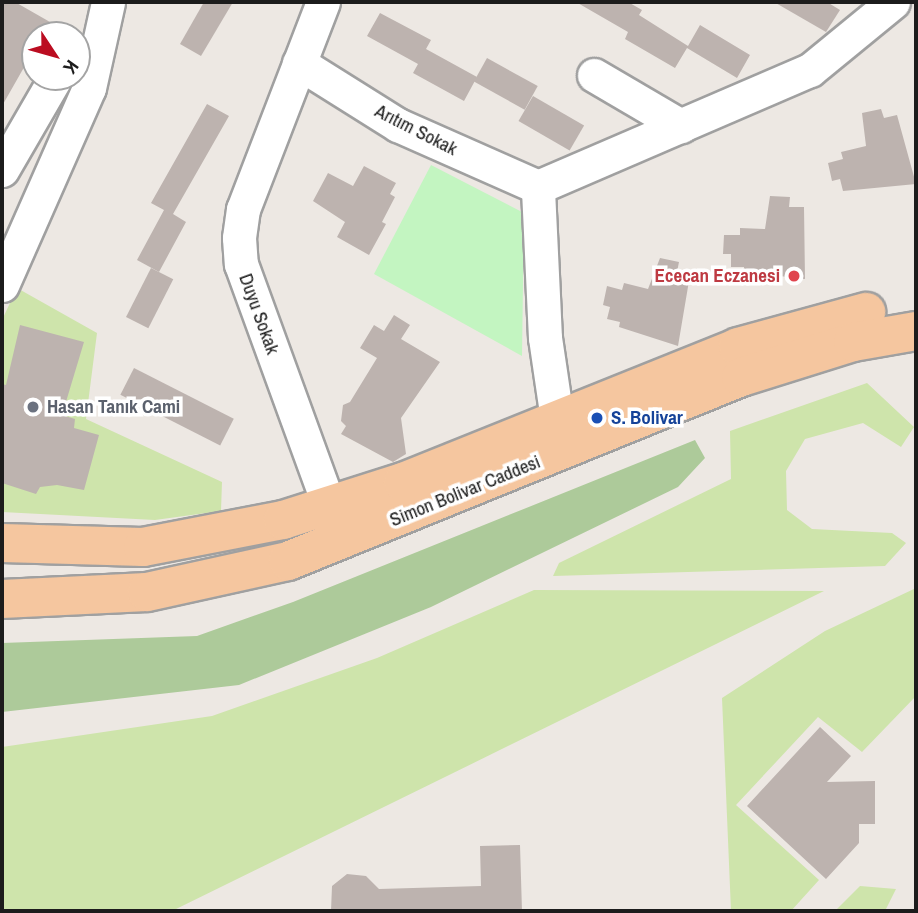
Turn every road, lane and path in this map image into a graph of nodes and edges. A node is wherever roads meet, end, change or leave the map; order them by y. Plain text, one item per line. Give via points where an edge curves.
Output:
1 (100, 2) edge
2 (108, 2) edge
3 (323, 2) edge
4 (893, 2) edge
5 (89, 21) edge
6 (299, 63) junction
7 (594, 75) dead end
8 (46, 91) edge
9 (681, 126) junction
10 (7, 149) edge
11 (538, 187) junction
12 (2, 285) edge
13 (916, 304) edge
14 (916, 331) edge
15 (556, 419) junction
16 (329, 506) junction
17 (2, 544) edge
18 (2, 599) edge

1 - 5 street
2 - 12 street via 89,88
3 - 6 street, Duyu Sokak
4 - 9 street via 810,70
6 - 11 street, Arıtım Sokak via 398,125
6 - 16 street, Duyu Sokak via 243,209 239,238 241,264
7 - 9 street
8 - 10 street
9 - 11 street
11 - 15 street via 545,338
13 - 15 main road, Simon Bolivar Caddesi via 840,318 738,347
14 - 18 main road, Simon Bolivar Caddesi via 853,342 741,377 288,561 147,592
15 - 16 main road, Simon Bolivar Caddesi via 403,482
16 - 17 main road, Simon Bolivar Caddesi via 176,544 76,548

